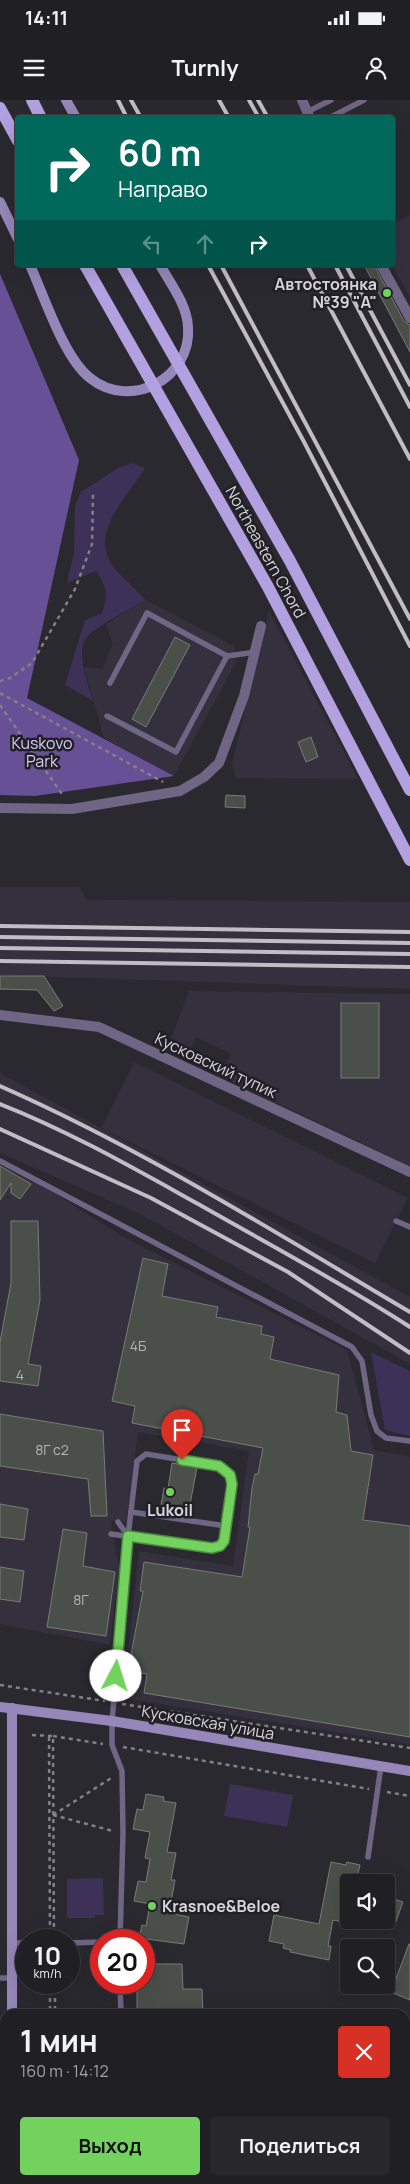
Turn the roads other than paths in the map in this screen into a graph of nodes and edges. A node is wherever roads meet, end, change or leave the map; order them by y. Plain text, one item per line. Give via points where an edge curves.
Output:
1 (32, 100) edge
2 (66, 100) edge
3 (302, 100) edge
4 (331, 100) edge
5 (364, 100) edge
6 (0, 108) edge
7 (40, 115) edge
8 (74, 115) edge
9 (309, 115) edge
10 (337, 115) edge
11 (15, 136) edge
12 (0, 202) edge
13 (15, 233) edge
14 (31, 267) edge
15 (86, 267) edge
16 (123, 267) edge
17 (161, 267) edge
18 (382, 267) edge
19 (410, 318) edge
20 (261, 626) dead end
21 (256, 652) junction
22 (227, 656) junction
23 (110, 683) dead end
24 (107, 716) dead end
25 (410, 790) edge
26 (0, 808) edge
27 (410, 860) edge
28 (0, 1015) edge
29 (0, 1160) edge
30 (410, 1172) edge
31 (396, 1221) dead end
32 (410, 1227) edge
33 (410, 1442) edge
34 (131, 1512) junction
35 (118, 1522) dead end
36 (226, 1526) junction
37 (111, 1534) dead end
38 (128, 1536) junction
39 (0, 1707) edge
40 (12, 1708) junction
41 (112, 1721) junction
42 (381, 1766) junction
43 (410, 1771) edge
44 (368, 1857) dead end
45 (120, 1929) edge
46 (12, 1943) joint
47 (0, 1978) edge
48 (12, 1978) junction
49 (120, 1994) edge
50 (12, 2009) edge
51 (121, 2009) edge

1 - 7 main road
2 - 8 street
3 - 9 street
4 - 9 lane
5 - 10 lane
6 - 11 main road
12 - 13 street
14 - 17 street via 81,370 105,387 134,392 166,378 175,370 186,349 186,314
15 - 27 main road, Northeastern Chord, bridge via 268,587
16 - 25 main road, Northeastern Chord, bridge via 290,561
18 - 19 street
20 - 21 street
21 - 22 lane
21 - 26 street via 244,696 218,763 204,777 180,791 72,808
22 - 23 lane via 147,613
22 - 24 lane via 176,752
28 - 30 street, Кусковский тупик via 99,1027
29 - 33 lane via 352,1347 362,1361 371,1415 377,1431 386,1438
31 - 32 lane
34 - 36 lane
34 - 36 lane via 137,1461 146,1454 227,1470 232,1484
34 - 38 lane
35 - 38 lane
36 - 38 lane via 222,1544 212,1548
37 - 38 lane
38 - 41 lane
39 - 40 street, Кусковская улица
40 - 41 street, Кусковская улица
40 - 46 street
41 - 42 street, Кусковская улица
41 - 45 lane via 112,1746 122,1771
42 - 43 street, Кусковская улица
42 - 44 lane
46 - 48 street
47 - 48 lane
48 - 50 street
49 - 51 lane

